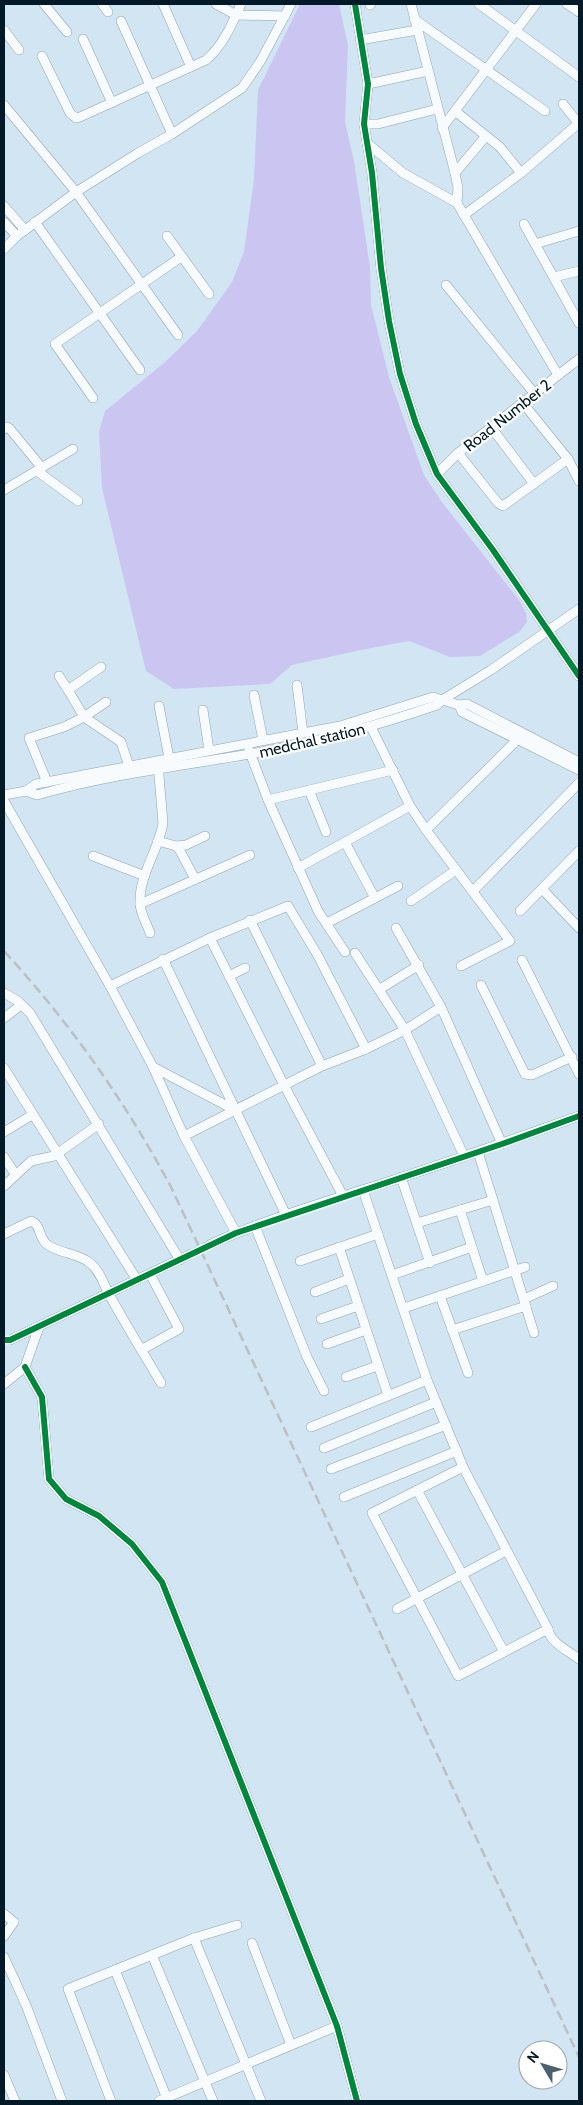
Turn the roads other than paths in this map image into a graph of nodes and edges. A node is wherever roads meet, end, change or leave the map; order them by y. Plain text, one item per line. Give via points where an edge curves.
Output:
1 (44, 4) edge
2 (102, 4) edge
3 (163, 4) edge
4 (216, 4) edge
5 (241, 4) edge
6 (291, 4) edge
7 (355, 4) edge
8 (411, 4) edge
9 (479, 4) edge
10 (536, 4) edge
11 (567, 4) edge
12 (108, 12) dead end
13 (579, 12) edge
14 (236, 15) junction
15 (285, 16) junction
16 (414, 19) junction
17 (121, 21) dead end
18 (4, 30) edge
19 (417, 30) junction
20 (516, 30) junction
21 (67, 32) dead end
22 (83, 39) dead end
23 (360, 40) junction
24 (19, 50) dead end
25 (42, 56) dead end
26 (191, 67) junction
27 (428, 71) junction
28 (486, 71) junction
29 (579, 77) edge
30 (368, 84) junction
31 (150, 86) junction
32 (112, 102) junction
33 (563, 104) dead end
34 (4, 105) edge
35 (437, 109) junction
36 (455, 111) junction
37 (545, 111) dead end
38 (364, 124) junction
39 (579, 124) edge
40 (442, 128) junction
41 (172, 134) junction
42 (486, 136) junction
43 (367, 143) junction
44 (521, 172) junction
45 (455, 173) junction
46 (76, 192) junction
47 (457, 203) junction
48 (4, 206) edge
49 (464, 215) junction
50 (4, 222) edge
51 (35, 222) junction
52 (524, 224) dead end
53 (25, 230) junction
54 (579, 231) edge
55 (17, 236) junction
56 (167, 236) dead end
57 (535, 244) junction
58 (4, 249) edge
59 (181, 257) junction
60 (579, 271) edge
61 (554, 277) junction
62 (142, 284) junction
63 (446, 285) dead end
64 (209, 294) dead end
65 (100, 314) junction
66 (579, 322) edge
67 (178, 335) dead end
68 (579, 359) edge
69 (140, 370) dead end
70 (558, 375) junction
71 (534, 393) junction
72 (93, 398) dead end
73 (522, 402) junction
74 (492, 427) junction
75 (4, 429) edge
76 (73, 448) dead end
77 (458, 453) junction
78 (568, 459) junction
79 (40, 469) junction
80 (437, 474) junction
81 (579, 480) edge
82 (534, 484) junction
83 (5, 488) edge
84 (78, 501) dead end
85 (579, 609) edge
86 (548, 629) junction
87 (101, 667) dead end
88 (59, 676) dead end
89 (579, 676) edge
90 (297, 685) dead end
91 (68, 690) junction
92 (254, 695) dead end
93 (442, 700) junction
94 (106, 702) dead end
95 (459, 705) junction
96 (159, 706) dead end
97 (203, 710) dead end
98 (84, 717) junction
99 (371, 727) junction
100 (303, 733) junction
101 (518, 739) junction
102 (263, 740) junction
103 (246, 743) junction
104 (209, 750) junction
105 (251, 754) junction
106 (169, 758) junction
107 (579, 762) edge
108 (158, 765) junction
109 (129, 766) junction
110 (393, 770) junction
111 (579, 770) edge
112 (47, 782) junction
113 (579, 783) edge
114 (309, 790) junction
115 (26, 791) junction
116 (4, 795) edge
117 (268, 800) junction
118 (4, 801) edge
119 (410, 806) junction
120 (426, 830) junction
121 (326, 832) dead end
122 (205, 836) dead end
123 (158, 841) junction
124 (345, 842) junction
125 (176, 846) junction
126 (579, 852) edge
127 (250, 855) dead end
128 (93, 856) dead end
129 (298, 868) junction
130 (456, 870) junction
131 (145, 876) junction
132 (195, 879) junction
133 (398, 886) dead end
134 (542, 889) junction
135 (473, 891) junction
136 (375, 898) junction
137 (412, 901) dead end
138 (140, 904) junction
139 (520, 910) dead end
140 (250, 920) junction
141 (327, 923) junction
142 (396, 928) dead end
143 (579, 928) edge
144 (150, 933) dead end
145 (210, 938) junction
146 (345, 952) dead end
147 (355, 952) dead end
148 (163, 960) junction
149 (522, 960) dead end
150 (419, 965) junction
151 (461, 966) dead end
152 (245, 968) dead end
153 (229, 976) junction
154 (481, 985) dead end
155 (110, 986) junction
156 (380, 989) junction
157 (4, 993) edge
158 (22, 1005) junction
159 (441, 1008) junction
160 (4, 1018) edge
161 (405, 1030) junction
162 (366, 1049) junction
163 (572, 1057) junction
164 (322, 1066) junction
165 (153, 1067) junction
166 (4, 1068) edge
167 (579, 1074) edge
168 (284, 1085) junction
169 (235, 1110) junction
170 (32, 1115) junction
171 (579, 1116) edge
172 (98, 1124) junction
173 (4, 1132) edge
174 (184, 1136) junction
175 (502, 1144) junction
176 (478, 1152) junction
177 (58, 1154) junction
178 (4, 1156) edge
179 (464, 1156) junction
180 (15, 1174) junction
181 (401, 1178) junction
182 (4, 1186) edge
183 (363, 1190) junction
184 (343, 1196) junction
185 (493, 1200) junction
186 (460, 1210) junction
187 (286, 1215) junction
188 (416, 1224) junction
189 (256, 1226) junction
190 (236, 1233) junction
191 (4, 1234) edge
192 (378, 1234) junction
193 (211, 1244) tunnel mouth
194 (472, 1247) junction
195 (339, 1248) junction
196 (190, 1254) tunnel mouth
197 (180, 1260) junction
198 (300, 1261) dead end
199 (430, 1263) junction
200 (525, 1267) dead end
201 (515, 1270) junction
202 (150, 1274) junction
203 (392, 1275) junction
204 (349, 1278) junction
205 (137, 1280) junction
206 (483, 1281) junction
207 (553, 1286) dead end
208 (315, 1292) dead end
209 (108, 1293) junction
210 (440, 1296) junction
211 (525, 1302) junction
212 (358, 1306) junction
213 (404, 1308) junction
214 (321, 1319) dead end
215 (39, 1327) junction
216 (366, 1330) junction
217 (452, 1330) junction
218 (534, 1332) dead end
219 (4, 1340) edge
220 (327, 1344) dead end
221 (141, 1350) junction
222 (377, 1366) junction
223 (25, 1367) junction
224 (468, 1373) dead end
225 (346, 1377) dead end
226 (427, 1380) junction
227 (161, 1383) dead end
228 (4, 1384) edge
229 (324, 1392) dead end
230 (388, 1395) junction
231 (436, 1402) junction
232 (446, 1425) junction
233 (311, 1427) dead end
234 (324, 1448) dead end
235 (457, 1452) junction
236 (463, 1467) junction
237 (331, 1469) dead end
238 (417, 1490) junction
239 (344, 1497) dead end
240 (506, 1551) junction
241 (462, 1574) junction
242 (417, 1598) junction
243 (397, 1609) dead end
244 (548, 1629) junction
245 (504, 1652) junction
246 (579, 1659) edge
247 (4, 1914) edge
248 (236, 1925) dead end
249 (4, 1936) edge
250 (194, 1938) junction
251 (252, 1942) dead end
252 (152, 1955) junction
253 (4, 1957) edge
254 (114, 1970) junction
255 (337, 2026) junction
256 (291, 2045) junction
257 (247, 2064) junction
258 (4, 2074) edge
259 (205, 2082) junction
260 (164, 2100) edge
261 (15, 2101) edge
262 (62, 2101) edge
263 (111, 2101) edge
264 (213, 2101) edge
265 (261, 2101) edge
266 (357, 2101) edge

1 - 21 street
2 - 12 street
3 - 26 street
4 - 14 street
5 - 14 street
6 - 15 street
7 - 23 street
8 - 16 street
9 - 20 street
10 - 20 street
11 - 13 street
14 - 15 street
14 - 26 street via 213,54
15 - 41 street via 242,88
16 - 19 street
16 - 28 street
17 - 31 street
18 - 24 street
19 - 23 street
19 - 27 street
20 - 28 street
20 - 29 street
22 - 32 street
23 - 30 street
25 - 32 street via 73,116
26 - 31 street
27 - 30 street
27 - 35 street
28 - 36 street
28 - 37 street
30 - 38 street
31 - 32 street
31 - 41 street
33 - 39 street
34 - 46 street
35 - 38 street via 378,124
35 - 40 street
36 - 40 street
36 - 42 street
38 - 43 street
39 - 44 street
40 - 45 street
41 - 46 street
42 - 44 street
42 - 45 street
43 - 47 street via 402,173
43 - 80 street via 381,268 400,374
44 - 49 street
45 - 47 street
46 - 51 street
46 - 62 street
47 - 49 street
48 - 53 street
49 - 70 street
50 - 55 street
51 - 53 street
51 - 65 street
52 - 57 street
53 - 55 street
54 - 57 street
55 - 58 street
56 - 59 street
57 - 61 street
59 - 62 street
59 - 64 street
60 - 61 street
61 - 66 street
62 - 65 street
62 - 67 street
63 - 71 street
65 - 69 street
65 - 72 street via 56,344
68 - 70 street, Road Number 2
70 - 71 street, Road Number 2
71 - 73 street, Road Number 2
73 - 74 street, Road Number 2
73 - 78 street
74 - 77 street, Road Number 2
74 - 82 street
75 - 79 street via 10,429
76 - 79 street
77 - 80 street, Road Number 2
77 - 82 street via 500,505 506,505
78 - 81 street
78 - 82 street
79 - 83 street
79 - 84 street
80 - 86 street
85 - 86 street, medchal station
86 - 89 street
86 - 93 street, medchal station
87 - 91 street
88 - 91 street
90 - 100 street
91 - 98 street
92 - 102 street
93 - 95 street
93 - 99 street, medchal station via 437,705
93 - 100 street via 433,697 340,726
94 - 98 street
95 - 101 street via 462,712
95 - 107 street via 467,704
96 - 106 street
97 - 104 street
98 - 109 street via 121,742
98 - 112 street via 29,738
99 - 105 street, medchal station
99 - 110 street
100 - 102 street
101 - 111 street
101 - 120 street
102 - 103 street
103 - 104 street
103 - 105 street
104 - 106 street
105 - 108 street, medchal station
105 - 117 street
106 - 108 street
108 - 109 street
108 - 115 street, medchal station via 37,795
108 - 123 street via 163,823
109 - 112 street
110 - 114 street
110 - 119 street
112 - 115 street
113 - 135 street
114 - 117 street
114 - 121 street
115 - 116 street
117 - 129 street
118 - 155 street
119 - 120 street
119 - 124 street
120 - 130 street
122 - 125 street
123 - 125 street
123 - 131 street
124 - 129 street
124 - 136 street
125 - 132 street
126 - 134 street
127 - 132 street
128 - 131 street
129 - 141 street
130 - 135 street
130 - 137 street
131 - 138 street
132 - 138 street
133 - 136 street
134 - 139 street
134 - 143 street
135 - 151 street via 510,941
136 - 141 street
138 - 144 street
140 - 145 street
140 - 162 street via 288,906
140 - 164 street
141 - 146 street
142 - 150 street
145 - 148 street
145 - 153 street
147 - 156 street
148 - 155 street
148 - 169 street
149 - 163 street
150 - 156 street
150 - 159 street
152 - 153 street
153 - 168 street
154 - 163 street via 525,1074 532,1076
155 - 165 street
156 - 161 street
157 - 158 street
158 - 160 street
158 - 172 street
159 - 161 street
159 - 175 street
161 - 162 street
161 - 179 street
162 - 164 street
163 - 167 street
164 - 168 street
165 - 169 street
165 - 174 street
166 - 170 street
168 - 169 street
168 - 184 street
169 - 174 street
169 - 187 street
170 - 173 street
170 - 177 street
171 - 175 street
172 - 177 street
172 - 197 street
174 - 190 street
175 - 176 street
176 - 179 street
176 - 185 street
177 - 180 street via 31,1161
177 - 205 street
178 - 180 street
179 - 181 street
180 - 182 street
181 - 183 street
181 - 188 street
183 - 184 street
183 - 192 street
184 - 187 street
185 - 186 street
185 - 201 street
186 - 188 street
186 - 194 street
187 - 189 street
188 - 199 street
189 - 190 street
189 - 229 street
190 - 193 street
191 - 209 street via 25,1222 35,1222 48,1246 85,1260 99,1271
192 - 195 street
192 - 203 street
194 - 199 street
194 - 206 street
195 - 198 street
195 - 204 street
196 - 197 street
197 - 202 street
199 - 203 street
200 - 201 street
201 - 206 street
201 - 211 street
202 - 205 street
202 - 221 street via 179,1329
203 - 213 street
204 - 208 street
204 - 212 street
205 - 209 street
206 - 210 street
207 - 211 street
209 - 215 street
209 - 221 street
210 - 213 street
210 - 217 street
211 - 217 street
211 - 218 street
212 - 214 street
212 - 216 street
213 - 226 street
215 - 219 street
215 - 223 street
216 - 220 street
216 - 222 street
217 - 224 street
221 - 227 street
222 - 225 street
222 - 230 street
223 - 228 street
223 - 255 street via 42,1397 49,1479 66,1498 99,1516 132,1544 162,1582
226 - 230 street
226 - 231 street
230 - 233 street
231 - 232 street
231 - 234 street
232 - 235 street
232 - 237 street
235 - 236 street
235 - 239 street
236 - 238 street
236 - 240 street
238 - 241 street
238 - 242 street via 372,1513
240 - 241 street
240 - 244 street
241 - 242 street
241 - 245 street
242 - 243 street
242 - 245 street via 458,1676
244 - 245 street
244 - 246 street via 552,1640
247 - 249 street via 14,1922
248 - 250 street
250 - 252 street
250 - 257 street
251 - 256 street
252 - 254 street
252 - 259 street
253 - 262 street
254 - 260 street
254 - 263 street via 68,1989
255 - 256 street
255 - 266 street
256 - 257 street
257 - 259 street
257 - 265 street
258 - 261 street
259 - 260 street
259 - 264 street

